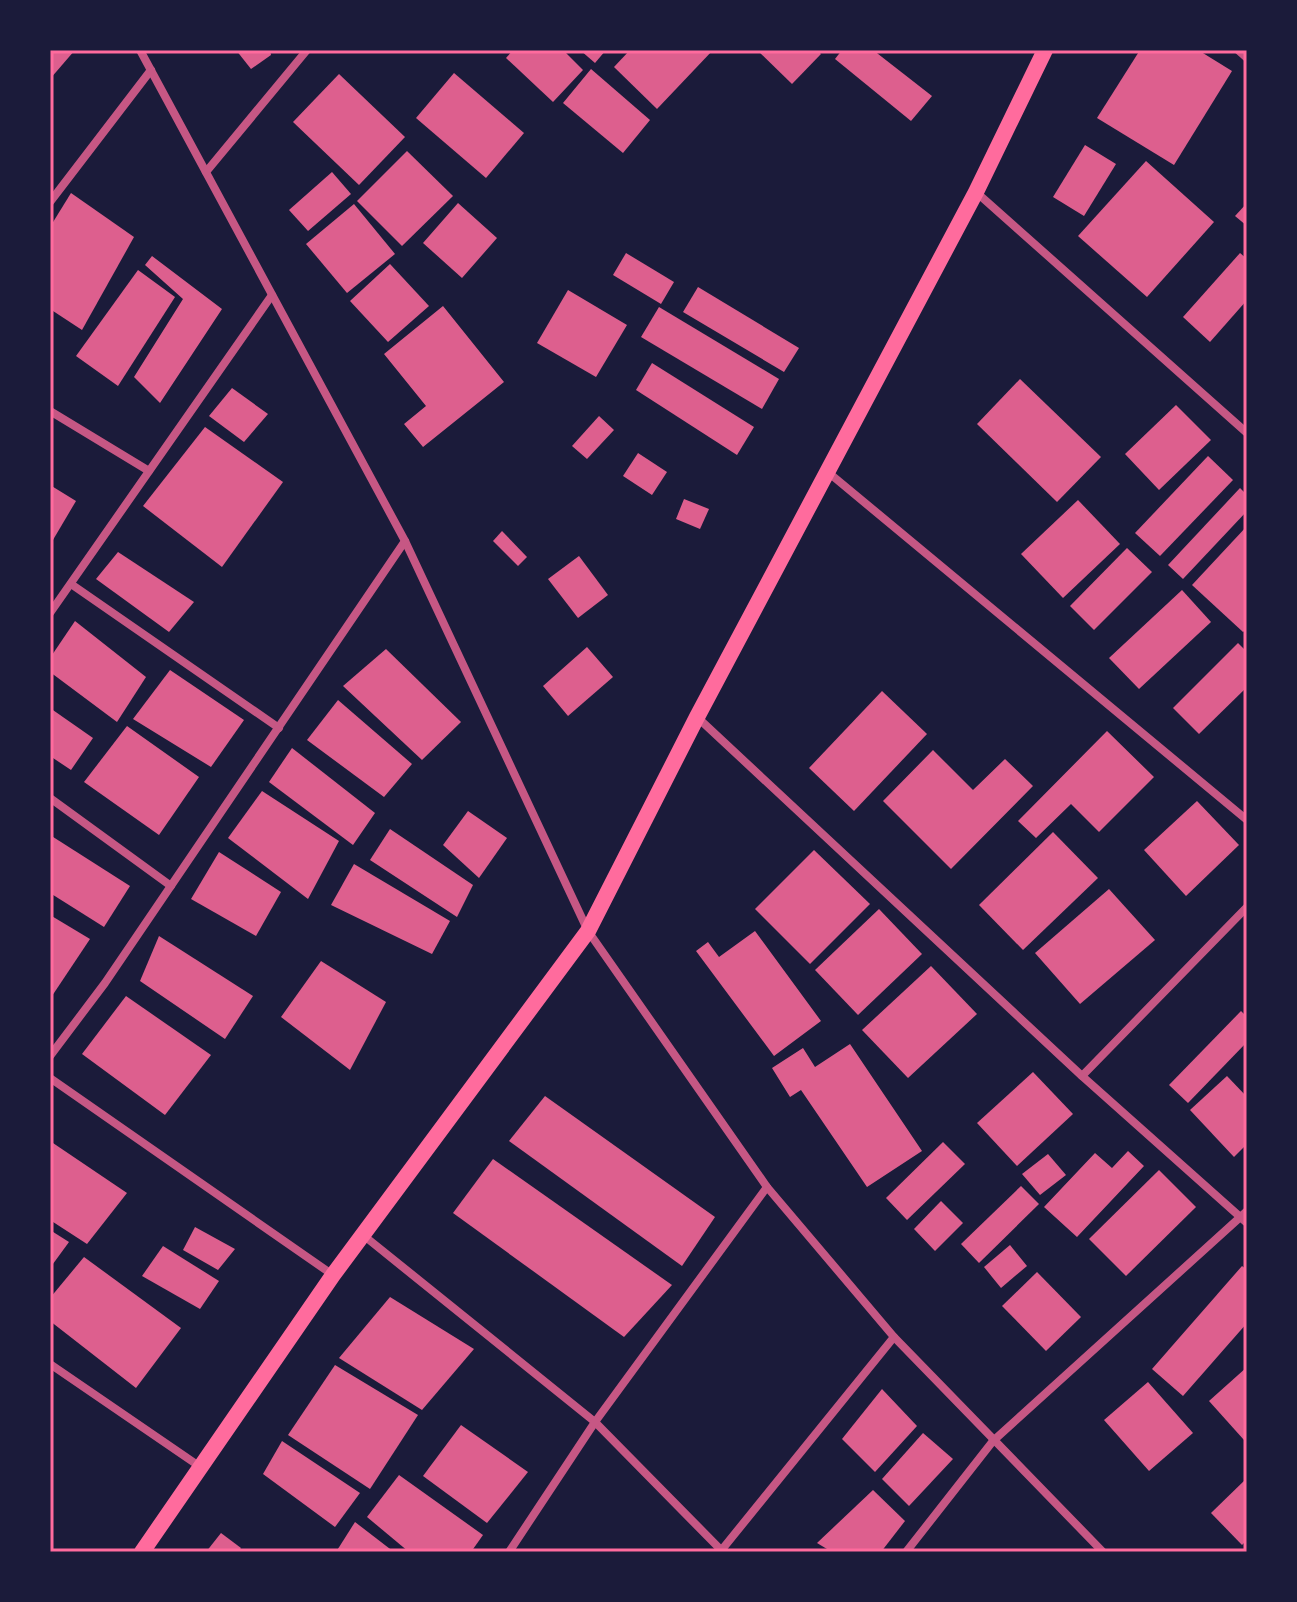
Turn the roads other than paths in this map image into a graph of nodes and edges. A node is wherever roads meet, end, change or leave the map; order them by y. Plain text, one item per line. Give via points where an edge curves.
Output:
1 (140, 50) edge
2 (307, 50) edge
3 (1045, 50) edge
4 (1238, 50) edge
5 (1247, 58) edge
6 (151, 70) junction
7 (206, 172) junction
8 (976, 192) junction
9 (50, 202) edge
10 (272, 295) junction
11 (50, 411) edge
12 (1247, 433) edge
13 (149, 471) junction
14 (829, 473) junction
15 (405, 541) junction
16 (71, 584) junction
17 (50, 613) edge
18 (697, 717) junction
19 (279, 728) junction
20 (50, 798) edge
21 (1247, 820) edge
22 (171, 886) junction
23 (1247, 907) edge
24 (588, 931) junction
25 (50, 1056) edge
26 (1082, 1076) junction
27 (50, 1078) edge
28 (767, 1187) junction
29 (1245, 1218) edge
30 (363, 1235) junction
31 (333, 1275) junction
32 (894, 1337) junction
33 (50, 1364) edge
34 (595, 1422) junction
35 (993, 1441) junction
36 (199, 1466) junction
37 (721, 1551) edge
38 (142, 1552) edge
39 (509, 1552) edge
40 (906, 1552) edge
41 (1103, 1552) edge

1 - 6 street
2 - 7 street
3 - 8 main road
4 - 5 street
6 - 7 street
6 - 9 street
7 - 10 street
8 - 12 street
8 - 14 main road
10 - 13 street
10 - 15 street
11 - 13 street
13 - 16 street
14 - 18 main road
14 - 21 street
15 - 19 street
15 - 24 street
16 - 17 street
16 - 19 street
18 - 24 main road
18 - 26 street
19 - 22 street
20 - 22 street
22 - 25 street
23 - 26 street
24 - 28 street
24 - 30 main road
26 - 29 street
27 - 31 street
28 - 32 street
28 - 34 street
29 - 35 street
30 - 31 main road
30 - 34 street
31 - 36 main road
32 - 35 street
32 - 37 street
33 - 36 street
34 - 37 street
34 - 39 street
35 - 40 street
35 - 41 street
36 - 38 main road

